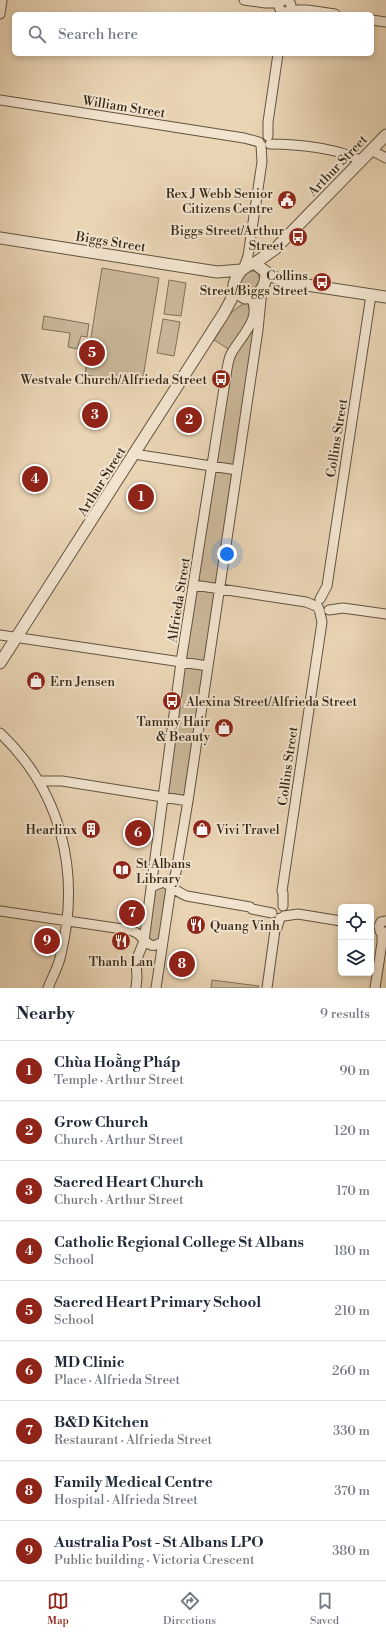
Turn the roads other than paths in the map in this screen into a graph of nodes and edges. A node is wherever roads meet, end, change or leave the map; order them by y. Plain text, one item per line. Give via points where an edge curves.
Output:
1 (2, 0) edge
2 (244, 0) edge
3 (285, 7) edge
4 (321, 12) edge
5 (0, 14) edge
6 (374, 20) edge
7 (386, 22) edge
8 (278, 56) edge
9 (0, 100) edge
10 (386, 135) edge
11 (265, 141) junction
12 (371, 150) junction
13 (386, 158) edge
14 (361, 161) junction
15 (0, 238) edge
16 (275, 249) junction
17 (249, 266) junction
18 (217, 272) junction
19 (266, 273) junction
20 (287, 282) junction
21 (234, 285) junction
22 (263, 288) junction
23 (371, 295) junction
24 (247, 297) junction
25 (386, 297) edge
26 (224, 313) junction
27 (134, 454) junction
28 (212, 466) junction
29 (237, 470) junction
30 (194, 585) junction
31 (220, 589) junction
32 (324, 605) junction
33 (386, 614) edge
34 (0, 635) edge
35 (17, 638) junction
36 (182, 662) junction
37 (0, 663) edge
38 (208, 666) junction
39 (0, 733) edge
40 (40, 782) junction
41 (162, 797) junction
42 (188, 801) junction
43 (151, 887) junction
44 (171, 888) junction
45 (187, 896) junction
46 (0, 911) edge
47 (168, 911) junction
48 (279, 911) junction
49 (146, 914) junction
50 (67, 920) junction
51 (338, 920) edge
52 (381, 925) edge
53 (129, 930) junction
54 (144, 940) junction
55 (163, 941) junction
56 (48, 988) edge
57 (136, 988) edge
58 (156, 988) edge
59 (267, 988) edge
60 (375, 988) edge

1 - 5 street
2 - 3 street
3 - 4 street
6 - 7 street
8 - 11 street
9 - 11 street, William Street
10 - 12 street, Arthur Street
11 - 14 street, William Street via 341,152
11 - 17 street via 249,246
12 - 13 street
12 - 14 street, Arthur Street
14 - 16 street, Arthur Street
15 - 18 street, Biggs Street
16 - 17 street, Arthur Street
16 - 19 street, Arthur Street
17 - 18 street, Biggs Street
17 - 19 street
17 - 21 street via 236,276
18 - 21 street, Biggs Street via 229,278
19 - 20 street
19 - 22 street
20 - 22 street via 274,283
20 - 23 street
21 - 24 street via 238,294
21 - 26 street, Arthur Street via 231,300
22 - 24 street via 257,294
22 - 29 street
23 - 25 street
23 - 32 street, Collins Street
24 - 26 street, Arthur Street
24 - 28 street, Alfrieda Street via 254,304 253,317 229,359
26 - 27 street, Arthur Street
27 - 28 street
27 - 35 street, Arthur Street
28 - 29 street
28 - 30 street, Alfrieda Street
29 - 31 street
30 - 31 street
30 - 36 street, Alfrieda Street
31 - 32 street
31 - 38 street
32 - 33 street
32 - 48 street, Collins Street
34 - 35 street
35 - 36 street
35 - 37 street, Arthur Street
36 - 38 street
36 - 41 street, Alfrieda Street
38 - 42 street
39 - 40 street via 20,754
40 - 41 street via 62,781
40 - 50 street via 63,838 68,873
41 - 42 street
41 - 43 street, Alfrieda Street
42 - 44 street
43 - 44 street via 162,882
43 - 49 street, Alfrieda Street
44 - 45 street
44 - 47 street
45 - 47 street via 176,901
45 - 48 street via 252,909
46 - 50 street
47 - 55 street
48 - 51 street
48 - 59 street, Collins Street
49 - 53 street via 137,926
49 - 54 street, Alfrieda Street
50 - 53 street
50 - 56 street via 61,954
52 - 60 street via 382,943
53 - 54 street
54 - 55 street via 153,946
54 - 57 street, Alfrieda Street via 136,961
55 - 58 street

